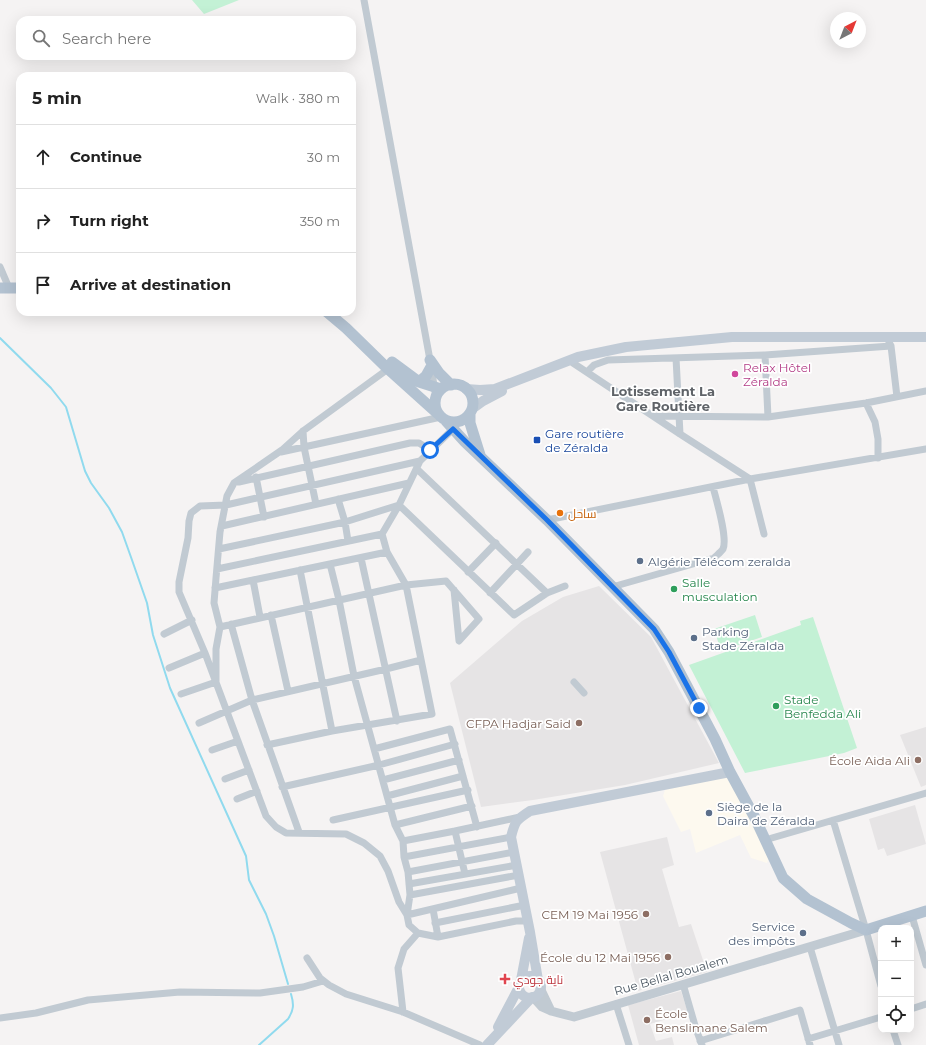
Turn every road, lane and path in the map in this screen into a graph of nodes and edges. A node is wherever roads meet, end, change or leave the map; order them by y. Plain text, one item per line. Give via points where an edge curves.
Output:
1 (364, 0) edge
2 (0, 267) edge
3 (10, 288) edge
4 (332, 316) edge
5 (338, 316) edge
6 (926, 337) edge
7 (888, 341) junction
8 (588, 355) junction
9 (765, 355) junction
10 (676, 358) junction
11 (573, 363) junction
12 (431, 364) junction
13 (388, 369) junction
14 (587, 372) junction
15 (419, 382) junction
16 (466, 389) junction
17 (441, 390) junction
18 (926, 391) edge
19 (897, 397) junction
20 (866, 403) junction
21 (471, 411) junction
22 (653, 416) junction
23 (678, 416) junction
24 (768, 417) junction
25 (444, 420) junction
26 (302, 431) junction
27 (680, 434) junction
28 (304, 447) junction
29 (430, 450) junction
30 (926, 450) edge
31 (279, 452) junction
32 (481, 455) junction
33 (878, 458) junction
34 (420, 461) junction
35 (308, 466) junction
36 (417, 469) junction
37 (256, 477) junction
38 (750, 479) junction
39 (234, 483) junction
40 (410, 483) junction
41 (312, 486) junction
42 (713, 486) junction
43 (260, 497) junction
44 (338, 499) junction
45 (316, 504) junction
46 (226, 505) junction
47 (399, 505) junction
48 (264, 516) junction
49 (547, 520) junction
50 (345, 522) junction
51 (222, 526) junction
52 (382, 534) junction
53 (764, 534) dead end
54 (348, 541) junction
55 (496, 543) junction
56 (219, 549) junction
57 (387, 552) junction
58 (528, 552) dead end
59 (361, 558) junction
60 (330, 564) junction
61 (518, 564) junction
62 (217, 569) junction
63 (300, 570) junction
64 (468, 572) junction
65 (253, 580) junction
66 (406, 585) junction
67 (565, 586) dead end
68 (612, 587) junction
69 (215, 588) junction
70 (454, 590) junction
71 (490, 593) junction
72 (547, 593) junction
73 (369, 594) junction
74 (339, 600) junction
75 (306, 607) junction
76 (271, 615) junction
77 (260, 617) junction
78 (192, 620) junction
79 (231, 624) junction
80 (220, 627) junction
81 (164, 634) dead end
82 (205, 653) junction
83 (421, 660) junction
84 (169, 668) dead end
85 (386, 669) junction
86 (354, 676) junction
87 (216, 682) junction
88 (574, 682) dead end
89 (322, 684) junction
90 (288, 691) junction
91 (584, 693) dead end
92 (181, 694) dead end
93 (252, 700) junction
94 (227, 711) junction
95 (397, 721) junction
96 (199, 723) dead end
97 (368, 724) junction
98 (332, 731) junction
99 (238, 741) junction
100 (455, 744) junction
101 (267, 745) junction
102 (374, 749) junction
103 (212, 750) dead end
104 (459, 760) junction
105 (379, 765) junction
106 (249, 770) junction
107 (730, 772) junction
108 (464, 776) junction
109 (225, 779) dead end
110 (383, 780) junction
111 (282, 787) junction
112 (468, 790) junction
113 (257, 791) junction
114 (926, 793) edge
115 (387, 796) junction
116 (236, 799) dead end
117 (472, 806) junction
118 (391, 808) junction
119 (520, 817) junction
120 (333, 820) dead end
121 (833, 820) junction
122 (396, 825) junction
123 (477, 827) junction
124 (299, 832) junction
125 (455, 832) junction
126 (511, 837) junction
127 (765, 840) junction
128 (403, 841) junction
129 (459, 847) junction
130 (514, 852) junction
131 (404, 857) junction
132 (462, 862) junction
133 (518, 870) junction
134 (408, 872) junction
135 (465, 874) junction
136 (409, 884) junction
137 (522, 888) junction
138 (410, 895) junction
139 (525, 905) junction
140 (433, 909) junction
141 (926, 911) edge
142 (407, 915) junction
143 (912, 916) junction
144 (528, 921) junction
145 (435, 923) junction
146 (866, 930) junction
147 (530, 932) junction
148 (418, 933) junction
149 (438, 937) junction
150 (810, 947) junction
151 (307, 958) dead end
152 (926, 965) edge
153 (878, 975) edge
154 (323, 981) junction
155 (520, 984) junction
156 (539, 984) junction
157 (682, 984) junction
158 (532, 997) junction
159 (616, 1004) junction
160 (926, 1004) edge
161 (914, 1008) edge
162 (551, 1011) junction
163 (403, 1012) junction
164 (0, 1018) edge
165 (878, 1018) edge
166 (835, 1031) junction
167 (894, 1033) edge
168 (489, 1041) edge
169 (809, 1042) edge
170 (701, 1043) edge
171 (480, 1045) edge
172 (629, 1045) edge
173 (839, 1045) edge
174 (898, 1045) edge

1 - 12 street
2 - 3 street
4 - 13 main road
5 - 15 main road via 379,352
6 - 7 main road
7 - 8 main road via 732,337 626,347
7 - 9 street
7 - 19 street
8 - 11 main road
8 - 16 main road via 495,389
9 - 10 street
9 - 24 street
10 - 14 street via 608,360
10 - 23 street
11 - 14 street
11 - 21 main road via 497,393
12 - 15 main road via 426,376
12 - 17 street
12 - 17 main road via 439,373
13 - 25 main road
13 - 26 street
14 - 22 street
15 - 17 main road
16 - 17 main road via 456,384
16 - 21 main road via 472,398
17 - 25 main road via 435,403
18 - 19 street
19 - 20 street
20 - 24 street
20 - 33 street via 875,422
21 - 25 main road via 462,420
21 - 32 main road via 471,427
22 - 23 street
22 - 27 street
23 - 24 street
23 - 27 street
25 - 28 street
25 - 29 street
25 - 32 main road
26 - 28 street
26 - 31 street
27 - 38 street
28 - 31 street
28 - 35 street
29 - 34 street
29 - 35 street via 419,443 410,443
30 - 33 street
31 - 39 street
32 - 49 main road
33 - 38 street
34 - 36 street
34 - 41 street
35 - 37 street
35 - 41 street
36 - 40 street
36 - 55 street
37 - 39 street
37 - 43 street
38 - 42 street
38 - 53 street
39 - 46 street via 227,496
40 - 44 street
40 - 47 street
41 - 43 street
41 - 45 street
42 - 49 street
42 - 68 street via 724,538 720,553 714,558
43 - 46 street
43 - 48 street
44 - 45 street
44 - 50 street
45 - 48 street
46 - 51 street
46 - 78 street via 200,506 191,513 179,592
47 - 50 street
47 - 52 street
47 - 64 street
48 - 51 street
49 - 68 main road
50 - 54 street
50 - 56 street
51 - 56 street
52 - 54 street
52 - 57 street
54 - 62 street
55 - 61 street
55 - 64 street
56 - 62 street
57 - 59 street
57 - 66 street
58 - 61 street
59 - 60 street
59 - 73 street
60 - 63 street
60 - 74 street
61 - 71 street
61 - 72 street
62 - 69 street
63 - 65 street
63 - 75 street
64 - 71 street
65 - 69 street
65 - 77 street
66 - 70 street via 446,581
66 - 73 street
66 - 83 street
67 - 72 street
68 - 107 main road via 654,629 669,652
69 - 80 street via 214,603
70 - 70 street via 458,634 459,641 478,619
71 - 72 street via 514,615
73 - 74 street
73 - 85 street
74 - 75 street
74 - 86 street
75 - 76 street
75 - 89 street
76 - 77 street
76 - 90 street
77 - 79 street
78 - 81 street
78 - 82 street
79 - 80 street
79 - 93 street
80 - 87 street via 216,649
82 - 84 street
82 - 87 street
83 - 85 street
83 - 95 street via 432,714
85 - 86 street
85 - 95 street
86 - 89 street
86 - 97 street
87 - 92 street
87 - 94 street
88 - 91 street
89 - 90 street
89 - 98 street
90 - 93 street
93 - 94 street
93 - 101 street
94 - 96 street
94 - 99 street
95 - 97 street
97 - 98 street
97 - 102 street
98 - 101 street
99 - 103 street
99 - 106 street
100 - 102 street via 450,729
100 - 104 street
100 - 105 street
101 - 111 street
102 - 105 street
104 - 108 street
104 - 110 street
105 - 110 street
105 - 111 street
106 - 109 street
106 - 113 street
107 - 119 main road via 530,810
107 - 127 main road
108 - 112 street
108 - 115 street
110 - 115 street
111 - 124 street
112 - 117 street
112 - 118 street
113 - 116 street
113 - 124 street via 266,816 276,828 286,833
114 - 121 street
115 - 118 street
117 - 122 street
117 - 123 street
118 - 120 street
118 - 122 street
119 - 123 street
119 - 126 main road via 514,823
121 - 127 street
121 - 146 street
122 - 128 street
123 - 125 street
124 - 142 street via 346,834 364,843 380,856
125 - 128 street
125 - 129 street
126 - 129 street
126 - 130 main road
127 - 146 main road via 784,878 807,899
128 - 131 street
129 - 131 street
129 - 132 street
130 - 132 street
130 - 133 main road
131 - 134 street
132 - 134 street
132 - 135 street
133 - 135 street
133 - 137 main road
133 - 138 street
134 - 136 street
135 - 136 street
136 - 138 street
137 - 139 main road
137 - 140 street
138 - 142 street
139 - 144 main road
139 - 145 street
140 - 142 street
140 - 145 street
141 - 143 main road
142 - 148 street via 409,925
143 - 146 main road
143 - 152 street
144 - 147 main road
144 - 149 street via 516,921
145 - 149 street
146 - 150 street, Rue Bellal Boualem
146 - 153 street
147 - 155 main road
147 - 156 main road
148 - 149 street
148 - 163 street via 404,949 398,968
150 - 157 street, Rue Bellal Boualem
150 - 166 street
151 - 154 street
154 - 163 street via 346,994
154 - 164 street via 303,988 260,993 180,992 88,1000
155 - 156 main road via 524,978 530,976
155 - 158 main road via 522,994
155 - 168 main road
156 - 158 main road via 538,994
156 - 162 street
157 - 159 street, Rue Bellal Boualem
157 - 170 street
158 - 162 street via 542,1007
158 - 168 main road
159 - 162 street, Rue Bellal Boualem via 574,1017
159 - 172 street
160 - 161 street
163 - 171 street
165 - 166 street
166 - 169 street
166 - 173 street
167 - 174 street
169 - 170 street via 800,1010

